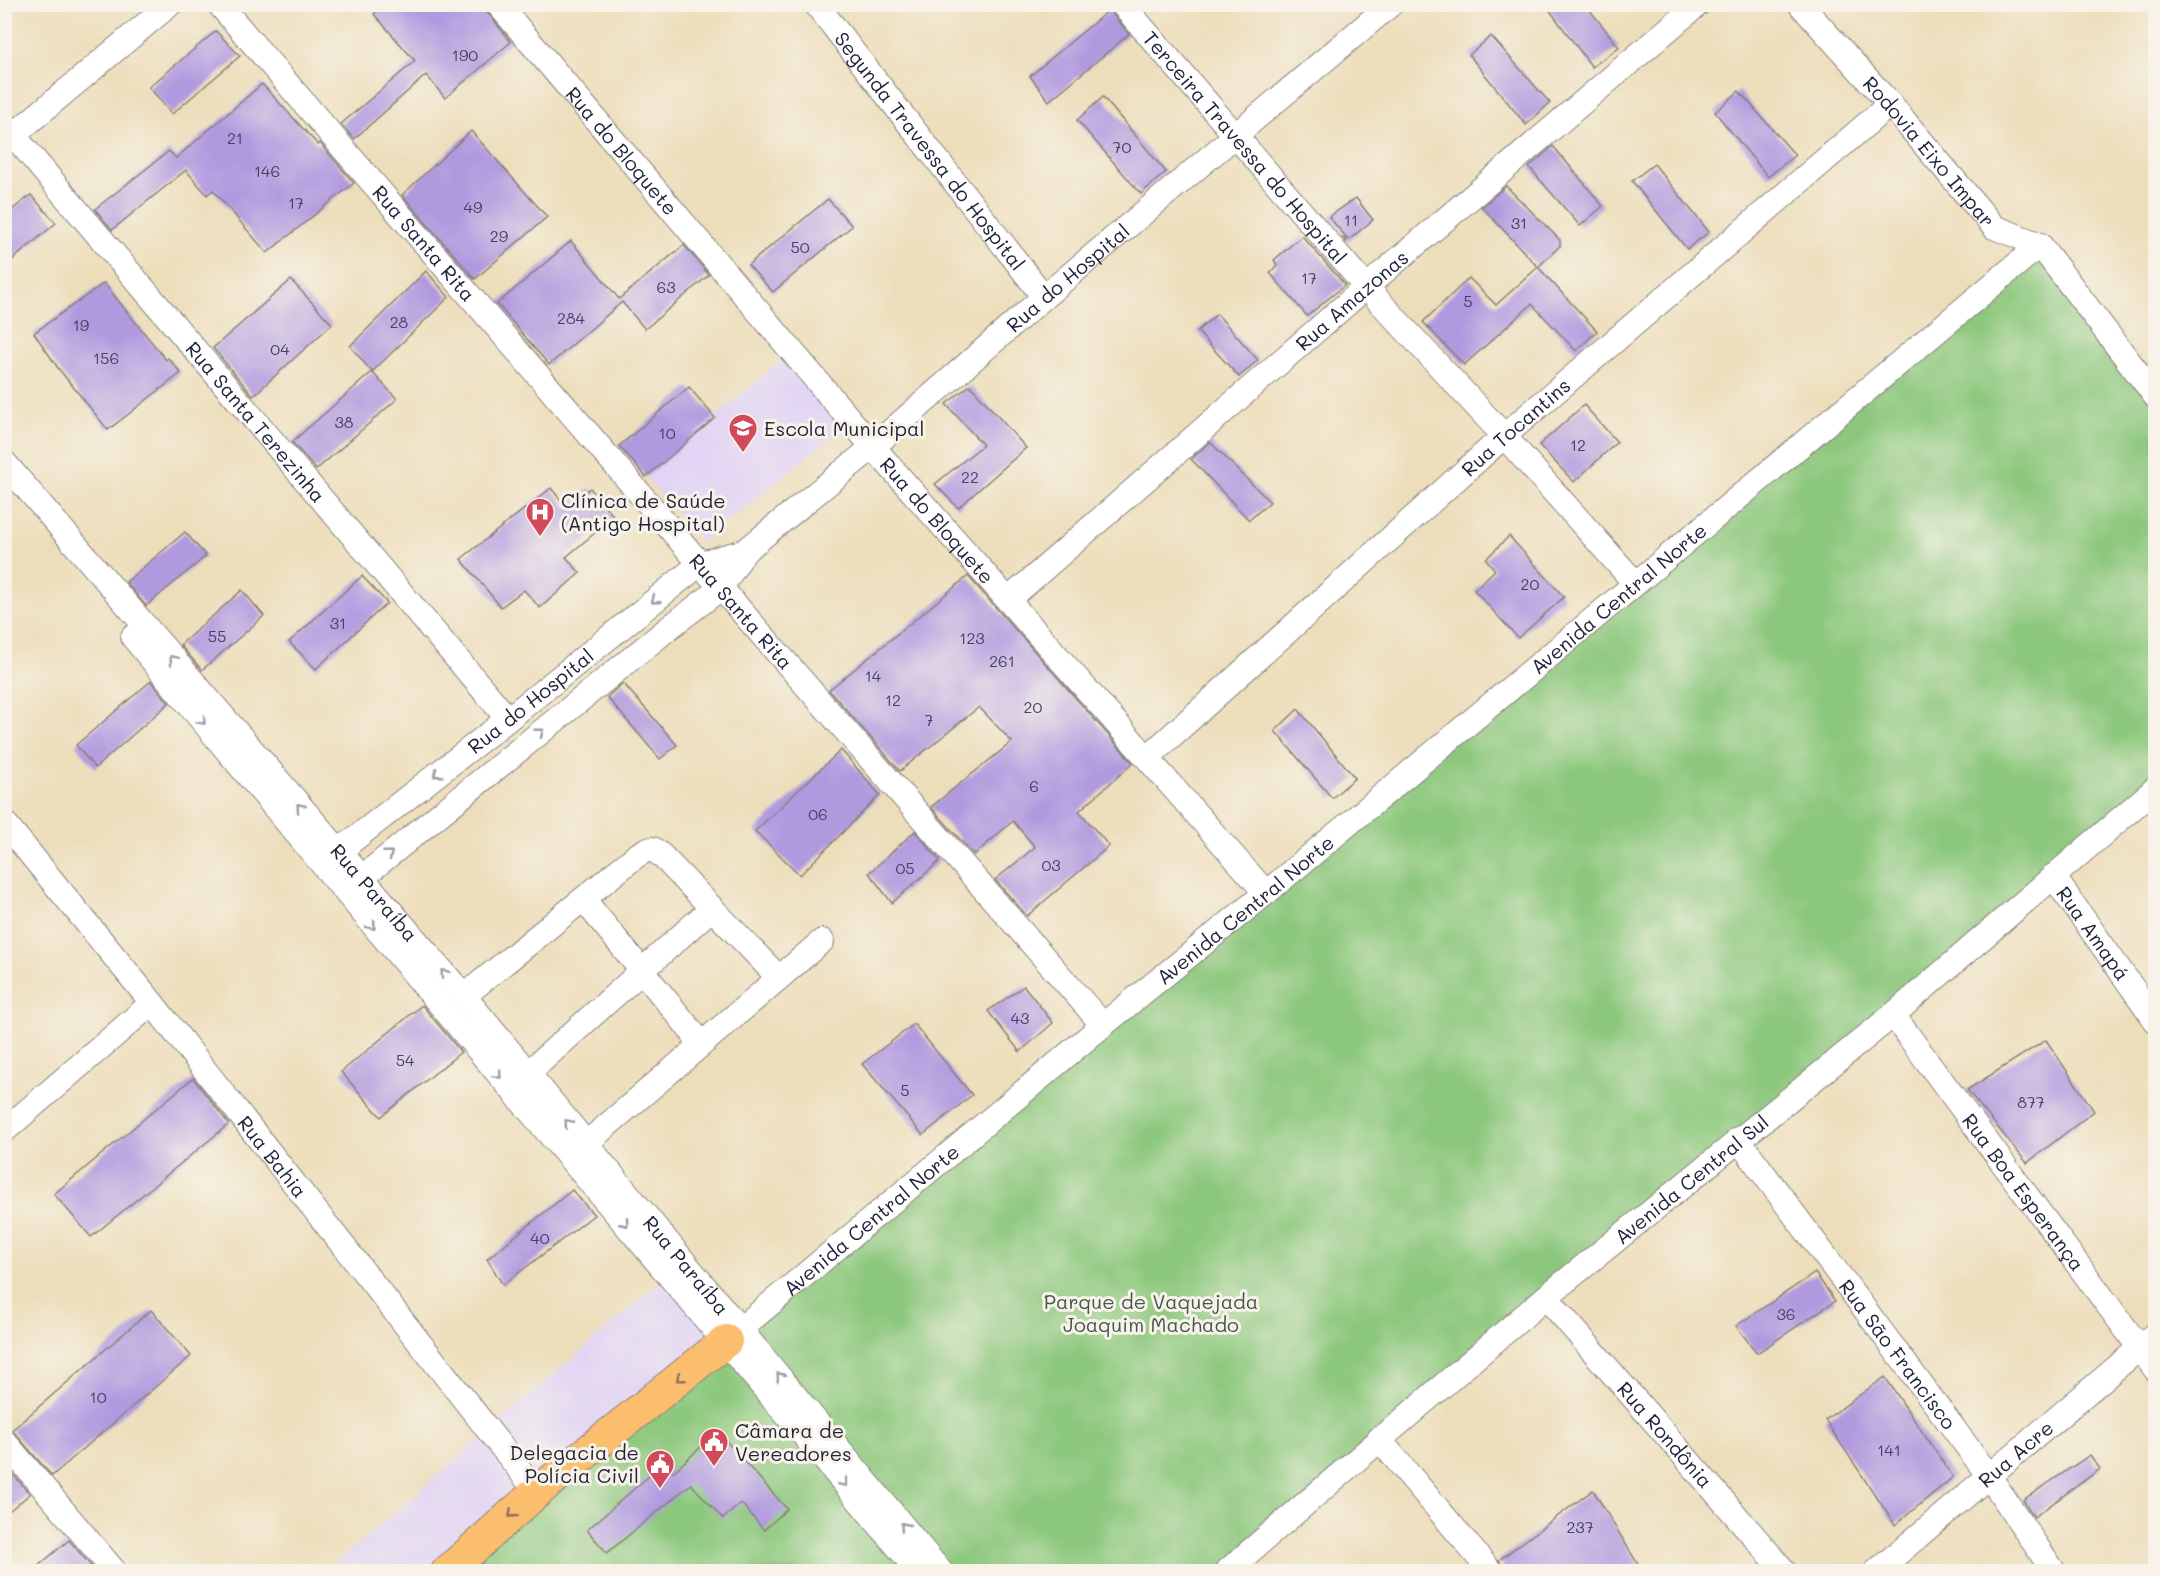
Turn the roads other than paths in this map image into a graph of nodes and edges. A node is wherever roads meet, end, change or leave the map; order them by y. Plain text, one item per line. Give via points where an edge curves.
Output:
1 (170, 4) edge
2 (219, 4) edge
3 (498, 4) edge
4 (816, 4) edge
5 (1122, 4) edge
6 (1391, 4) edge
7 (1698, 4) edge
8 (1800, 4) edge
9 (1890, 104) junction
10 (7, 134) edge
11 (1238, 136) junction
12 (2040, 245) junction
13 (1366, 287) junction
14 (1044, 297) junction
15 (2156, 397) edge
16 (1504, 436) junction
17 (873, 447) junction
18 (4, 462) edge
19 (4, 482) edge
20 (745, 551) junction
21 (701, 563) junction
22 (1635, 583) junction
23 (721, 588) junction
24 (1008, 600) junction
25 (508, 719) junction
26 (1148, 758) junction
27 (2156, 788) edge
28 (4, 822) edge
29 (330, 858) junction
30 (2053, 876) junction
31 (352, 885) junction
32 (1266, 893) junction
33 (584, 900) junction
34 (712, 908) junction
35 (822, 941) dead end
36 (643, 971) junction
37 (779, 978) junction
38 (464, 996) junction
39 (152, 1002) junction
40 (1893, 1015) junction
41 (2156, 1021) edge
42 (1103, 1025) junction
43 (702, 1044) junction
44 (527, 1074) junction
45 (4, 1131) edge
46 (1737, 1139) junction
47 (577, 1151) junction
48 (1546, 1297) junction
49 (733, 1335) junction
50 (2147, 1341) edge
51 (2156, 1370) edge
52 (1379, 1439) junction
53 (4, 1441) edge
54 (1989, 1476) junction
55 (537, 1492) junction
56 (115, 1572) edge
57 (447, 1572) edge
58 (919, 1572) edge
59 (941, 1572) edge
60 (1226, 1572) edge
61 (1491, 1572) edge
62 (1785, 1572) edge
63 (1876, 1572) edge
64 (2054, 1572) edge

1 - 10 street
2 - 21 street, Rua Santa Rita
3 - 17 street, Rua do Bloquete
4 - 14 street, Segunda Travessa do Hospital
5 - 11 street, Terceira Travessa do Hospital
6 - 11 street, Rua do Hospital
7 - 13 street, Rua Amazonas
8 - 9 street, Rodovia Eixo Impar
9 - 12 street, Rodovia Eixo Impar via 1994,227
9 - 16 street, Rua Tocantins
10 - 25 street, Rua Santa Terezinha
11 - 13 street, Terceira Travessa do Hospital
11 - 14 street, Rua do Hospital
12 - 15 street
12 - 22 street, Avenida Central Norte
13 - 16 street, Terceira Travessa do Hospital
13 - 24 street, Rua Amazonas
14 - 17 street, Rua do Hospital
16 - 22 street, Terceira Travessa do Hospital
16 - 26 street, Rua Tocantins
17 - 20 street, Rua do Hospital
17 - 24 street, Rua do Bloquete
29 -> 18 street, Rua Paraíba
19 -> 29 street, Rua Paraíba
20 - 21 street, Rua do Hospital
20 - 23 street, Rua do Hospital
21 - 23 street, Rua Santa Rita
21 -> 25 street, Rua do Hospital
22 - 32 street, Avenida Central Norte
31 -> 23 street, Rua do Hospital
23 - 42 street, Rua Santa Rita
24 - 26 street, Rua do Bloquete
25 -> 29 street, Rua do Hospital
26 - 32 street, Rua do Bloquete
27 - 30 street, Avenida Central Sul
28 - 39 street, Rua Bahia
29 - 31 street, Rua Paraíba
30 - 40 street, Avenida Central Sul
30 - 41 street, Rua Amapá
38 -> 31 street, Rua Paraíba
31 -> 47 street, Rua Paraíba
32 - 42 street, Avenida Central Norte
33 - 34 street via 636,856 653,849
33 - 36 street
33 - 38 street
34 - 36 street
34 - 37 street
35 - 37 street
36 - 43 street
36 - 44 street
37 - 43 street
38 - 44 street, Rua Paraíba
39 - 45 street
39 - 55 street, Rua Bahia
40 - 46 street, Avenida Central Sul
40 - 50 street, Rua Boa Esperança
42 - 49 street, Avenida Central Norte
43 - 47 street
47 -> 44 street, Rua Paraíba
46 - 48 street, Avenida Central Sul
46 - 54 street, Rua São Francisco
47 - 49 street, Rua Paraíba via 672,1277
48 - 52 street, Avenida Central Sul
48 - 62 street, Rua Rondônia
49 -> 55 main road, Avenida Central Norte
49 -> 58 street
59 -> 49 street
50 - 51 street, Rua Boa Esperança
50 - 54 street, Rua Acre
52 - 60 street, Avenida Central Sul
52 - 61 street
53 - 56 street
54 - 63 street, Rua Acre
54 - 64 street, Rua São Francisco
55 -> 57 main road, Avenida Central Norte

